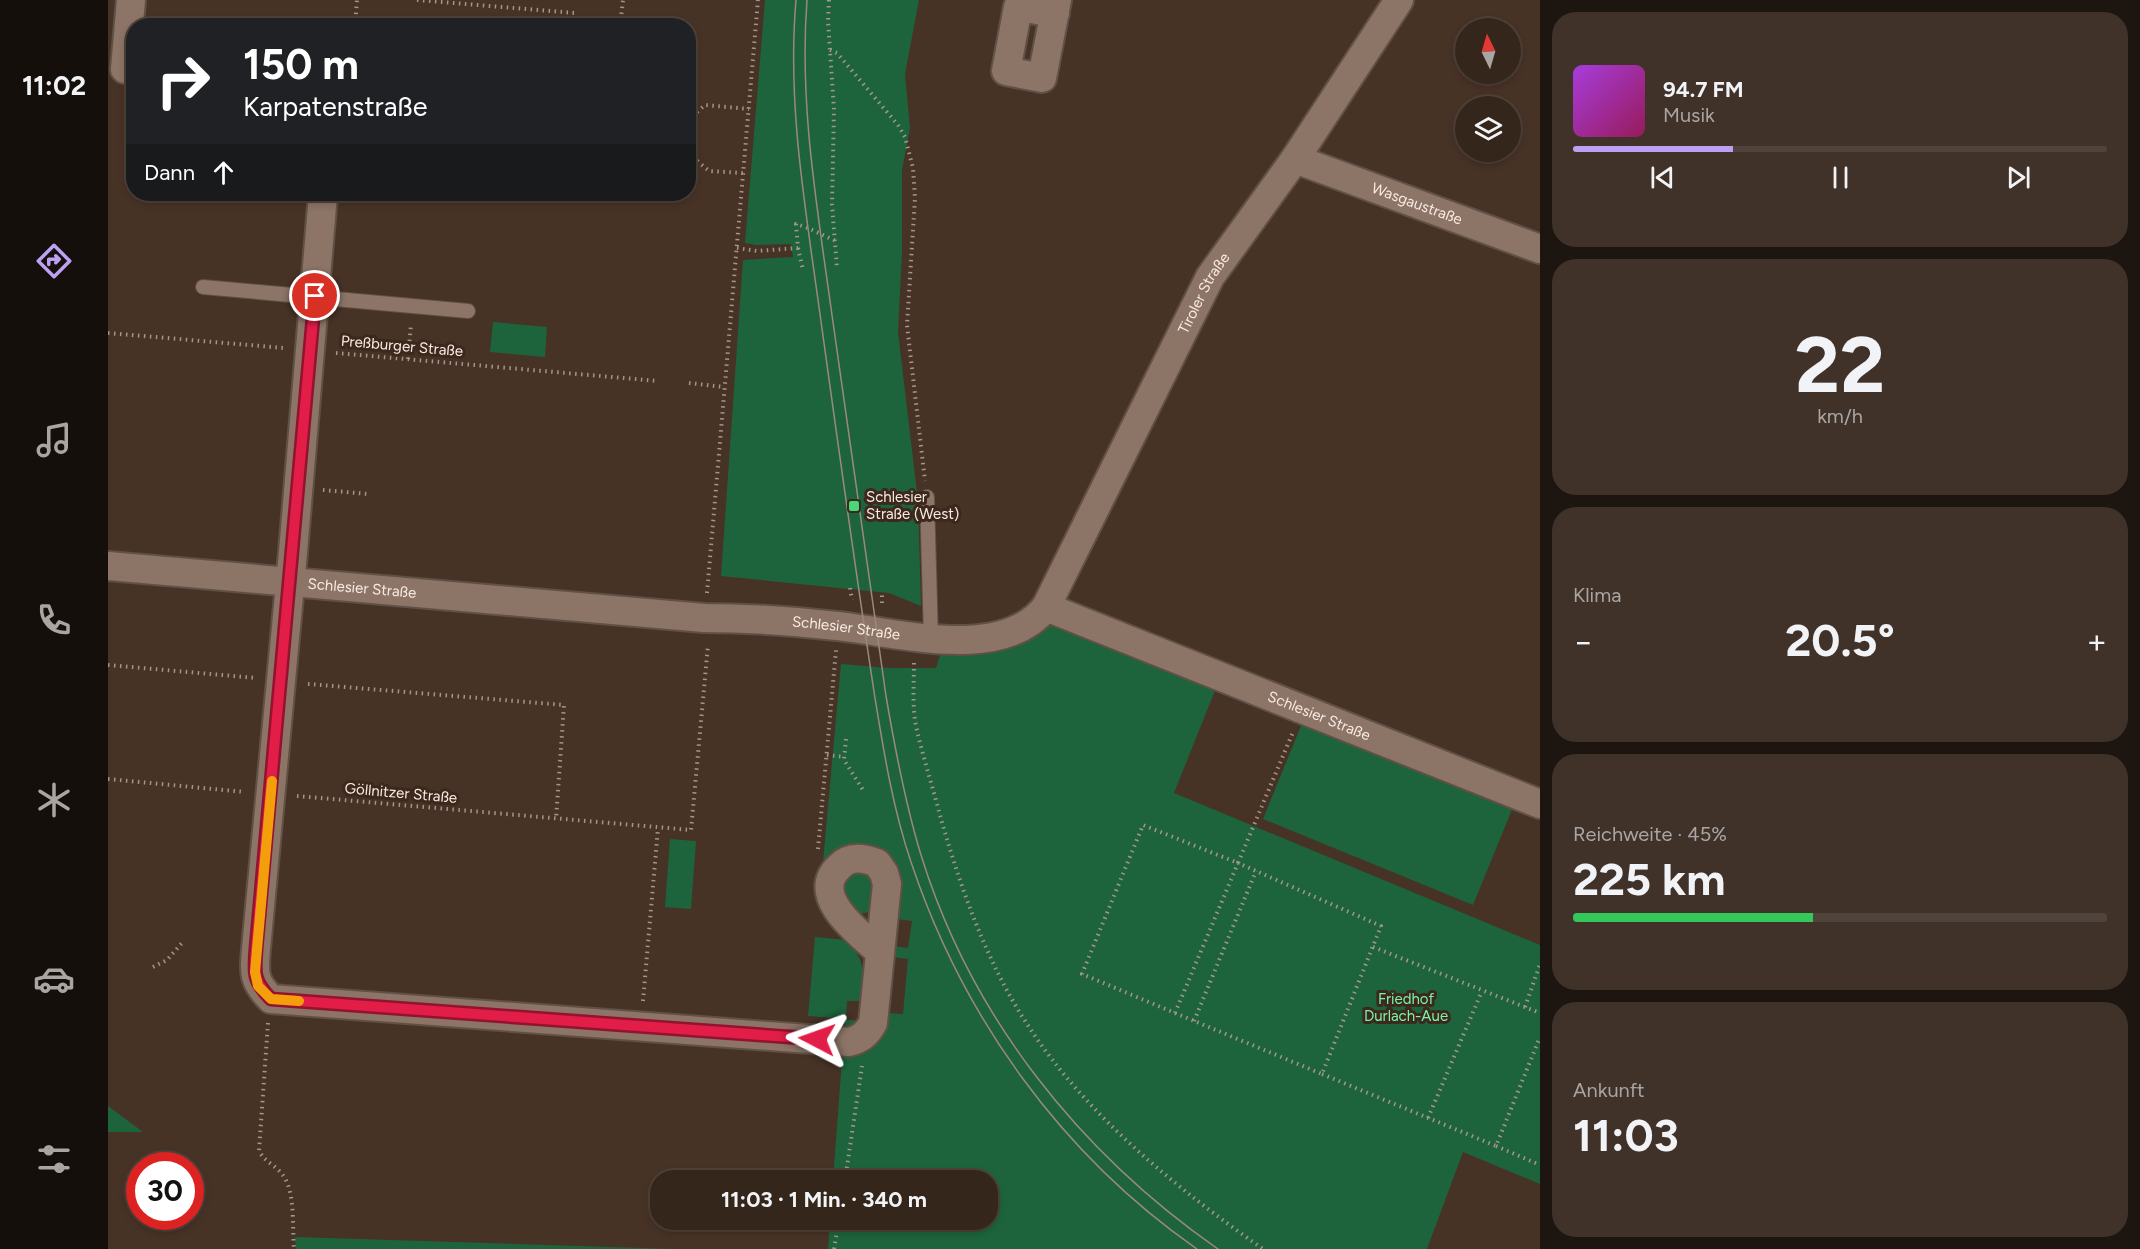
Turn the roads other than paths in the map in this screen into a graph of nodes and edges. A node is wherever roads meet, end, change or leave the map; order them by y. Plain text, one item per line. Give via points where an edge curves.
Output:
1 (131, 0) edge
2 (1399, 0) edge
3 (129, 18) edge
4 (1295, 159) junction
5 (322, 201) edge
6 (1540, 249) edge
7 (203, 287) dead end
8 (315, 296) junction
9 (468, 311) dead end
10 (927, 497) road end
11 (108, 566) edge
12 (290, 582) junction
13 (1046, 607) junction
14 (931, 639) junction
15 (1540, 804) edge
16 (880, 952) dead end

1 - 3 street
2 - 4 street, Tiroler Straße
4 - 6 street, Wasgaustraße
4 - 13 street, Tiroler Straße via 1210,277
5 - 8 street
7 - 8 lane
8 - 9 lane
8 - 12 street
10 - 14 lane
11 - 12 street, Schlesier Straße
12 - 14 street, Schlesier Straße via 706,632 754,618
12 - 16 street via 255,972 258,986 271,999 849,1042 867,1034 873,1023
13 - 14 street, Schlesier Straße via 1030,623 992,637
13 - 15 street, Schlesier Straße

